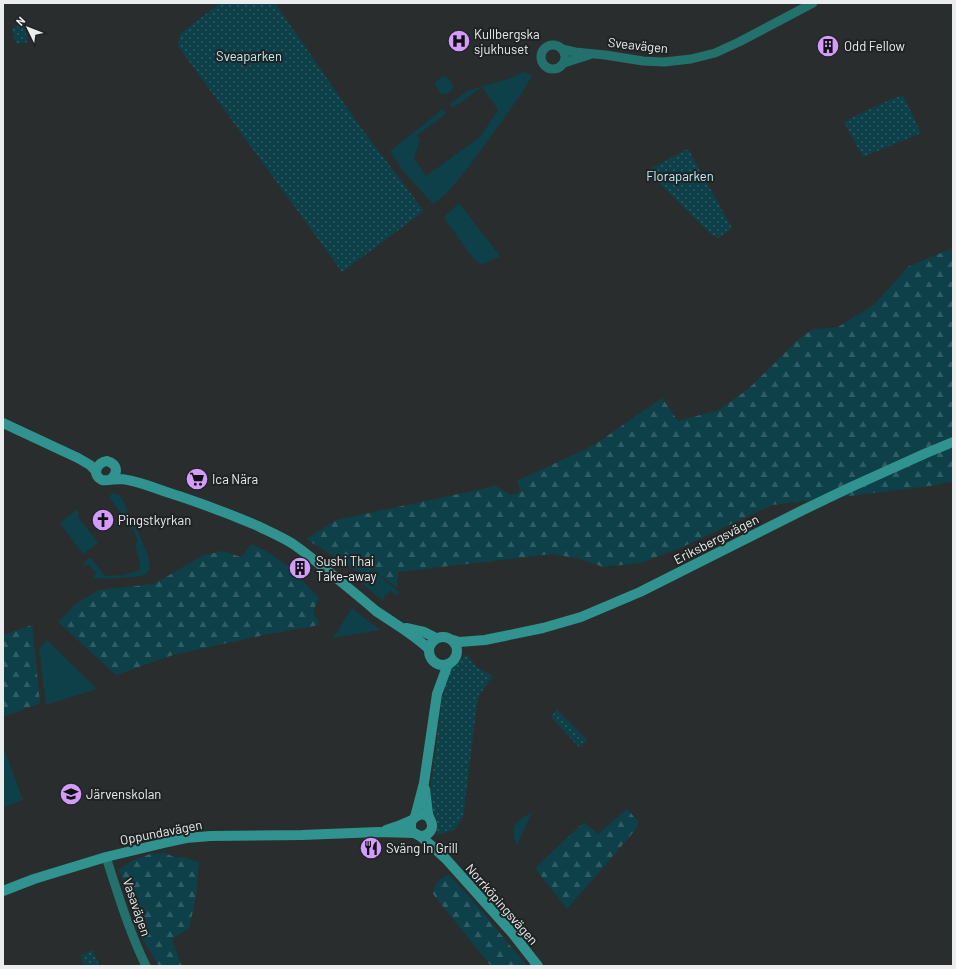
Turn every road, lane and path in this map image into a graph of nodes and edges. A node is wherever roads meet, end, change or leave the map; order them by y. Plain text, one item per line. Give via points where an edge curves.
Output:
1 (812, 3) edge
2 (562, 49) junction
3 (592, 53) junction
4 (564, 63) junction
5 (3, 423) edge
6 (953, 442) edge
7 (78, 458) junction
8 (103, 462) junction
9 (115, 468) junction
10 (96, 471) junction
11 (111, 479) junction
12 (136, 482) junction
13 (402, 628) junction
14 (436, 638) junction
15 (453, 640) junction
16 (485, 640) junction
17 (429, 649) junction
18 (457, 654) junction
19 (435, 662) junction
20 (448, 664) junction
21 (438, 694) junction
22 (424, 783) junction
23 (429, 817) junction
24 (414, 818) junction
25 (431, 830) junction
26 (378, 832) junction
27 (417, 835) junction
28 (106, 856) junction
29 (446, 859) junction
30 (3, 891) edge
31 (146, 966) edge
32 (538, 966) edge

1 - 3 street, Sveavägen via 739,42 715,53 691,59 643,61
2 - 3 street, Sveavägen
2 - 4 street
2 - 4 street via 556,45 547,47 543,50 541,59 550,69 558,68
3 - 4 street, Sveavägen
5 - 7 main road
6 - 16 main road, Eriksbergsvägen via 803,510 640,592 581,617 544,628
7 - 8 main road
7 - 10 main road
8 - 9 main road via 109,461
8 - 10 main road
9 - 11 main road via 115,474
9 - 12 main road
10 - 11 main road via 101,479
11 - 12 main road
12 - 13 main road via 207,506 269,531 307,554 376,611
13 - 14 main road via 424,632
13 - 17 main road
14 - 15 main road via 447,637
14 - 17 main road
15 - 16 main road, Eriksbergsvägen
15 - 18 main road via 457,646
16 - 18 main road, Eriksbergsvägen
17 - 19 main road via 430,656
18 - 20 main road
19 - 20 main road via 441,665
19 - 21 main road
20 - 21 main road
21 - 22 main road
22 - 23 main road
22 - 24 main road
23 - 24 main road via 422,814
23 - 25 main road via 432,823
24 - 26 main road, Oppundavägen
24 - 27 main road via 411,828
25 - 27 main road via 426,834
25 - 29 main road, Norrköpingsvägen
26 - 27 main road, Oppundavägen
26 - 28 main road, Oppundavägen via 186,838
27 - 29 main road, Norrköpingsvägen
28 - 30 main road, Oppundavägen
28 - 31 street, Vasavägen via 120,903
29 - 32 main road, Norrköpingsvägen

